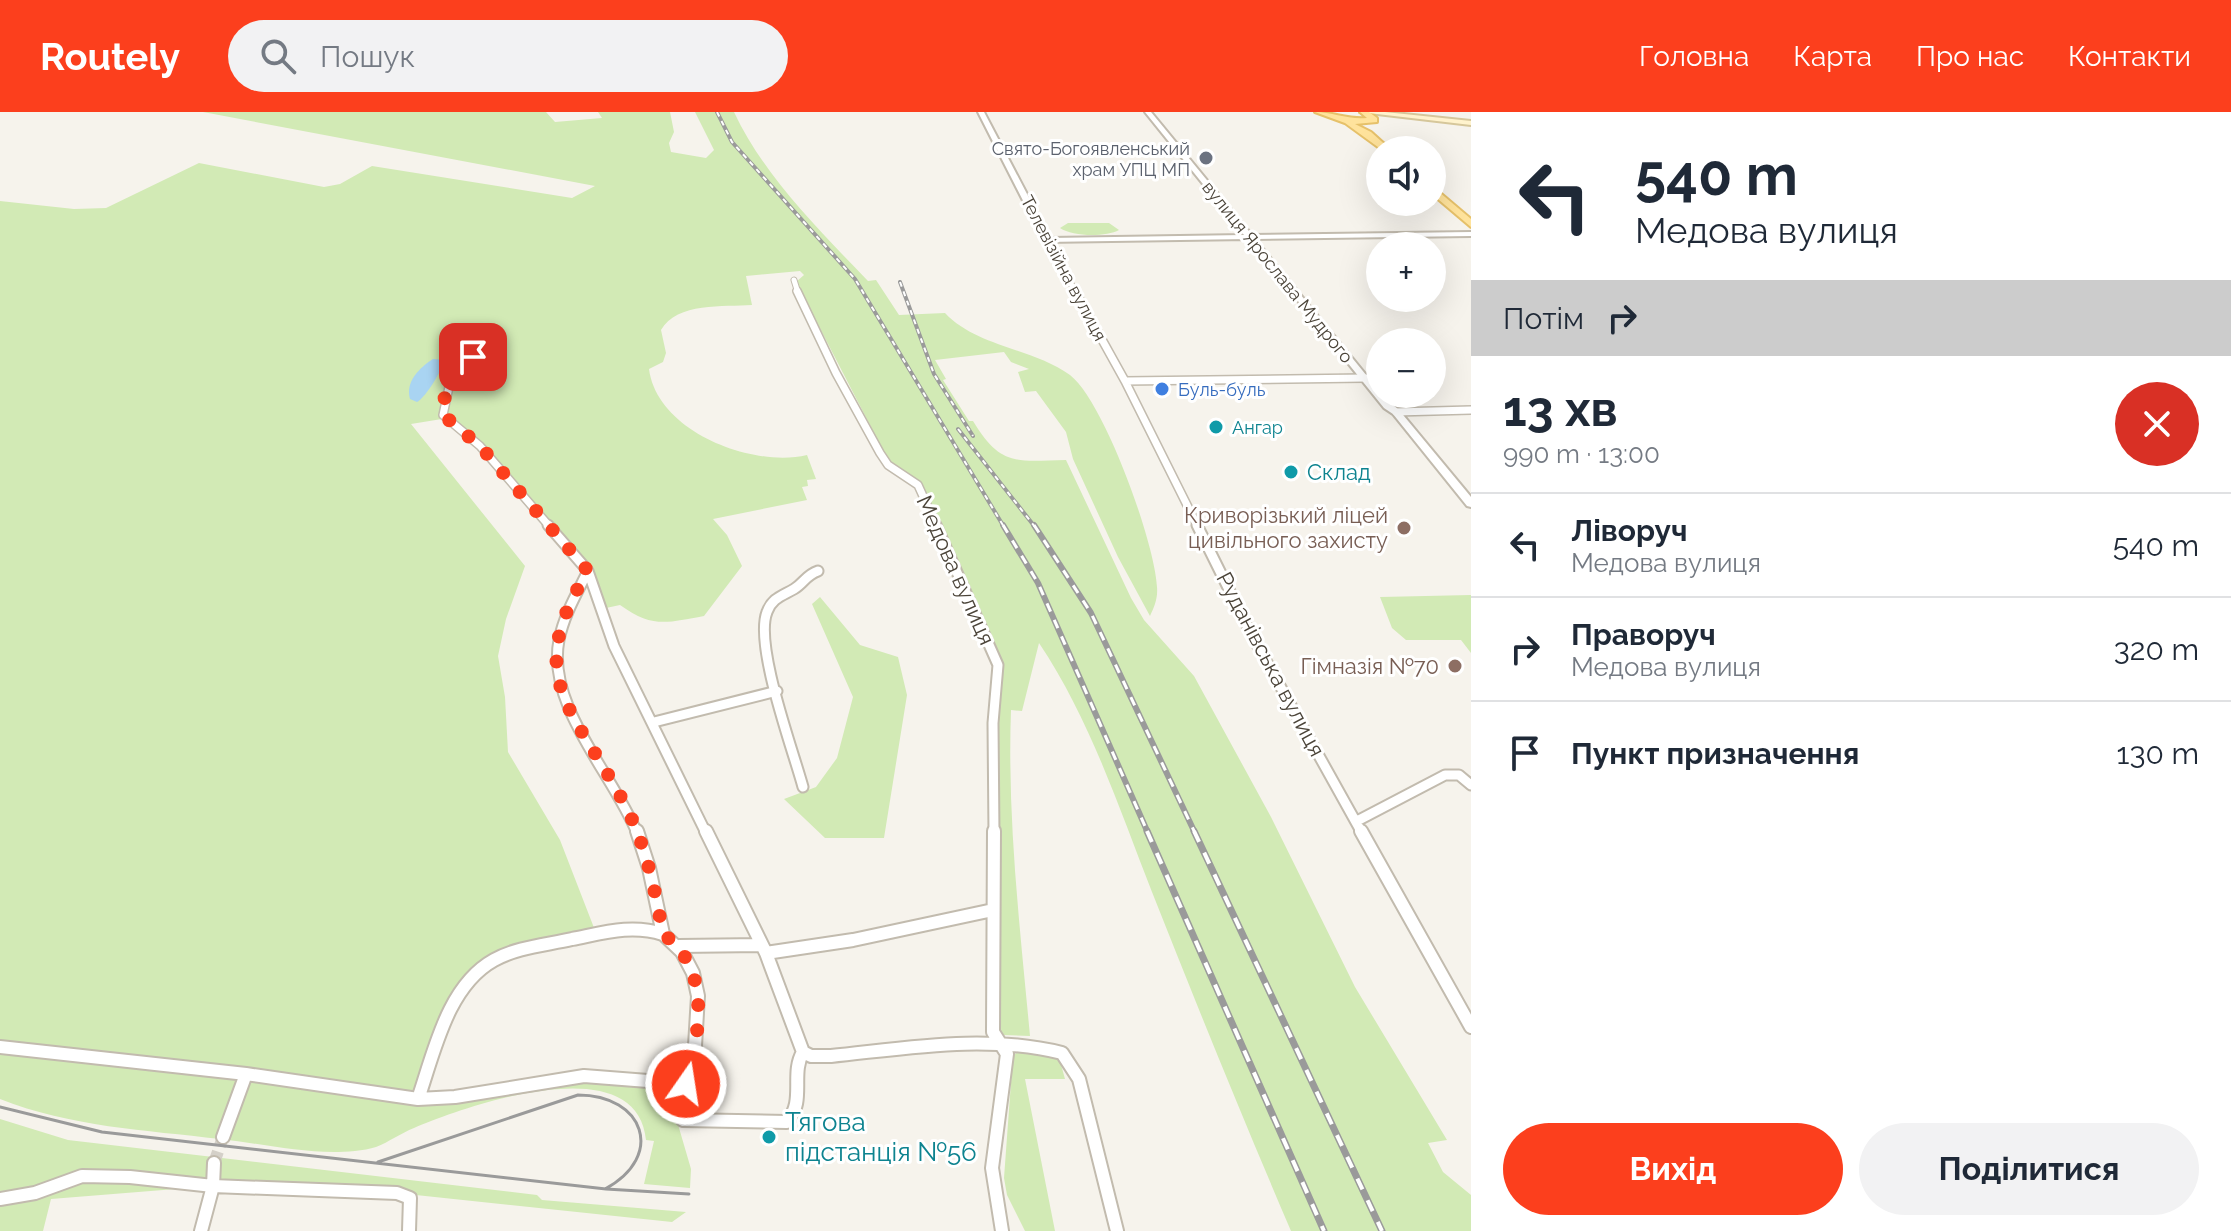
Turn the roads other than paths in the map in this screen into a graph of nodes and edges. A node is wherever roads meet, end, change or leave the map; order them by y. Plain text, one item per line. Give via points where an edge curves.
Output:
1 (981, 112) edge
2 (1148, 112) edge
3 (1309, 112) edge
4 (1364, 112) edge
5 (1321, 114) edge
6 (1402, 117) junction
7 (1344, 121) junction
8 (1372, 121) junction
9 (1471, 123) edge
10 (1368, 134) junction
11 (1370, 136) edge
12 (1446, 202) edge
13 (1471, 224) edge
14 (1471, 234) edge
15 (1249, 237) junction
16 (1047, 240) junction
17 (794, 280) dead end
18 (469, 334) dead end
19 (1365, 378) junction
20 (1125, 381) junction
21 (1471, 410) edge
22 (1396, 412) junction
23 (1471, 504) edge
24 (588, 571) junction
25 (818, 571) dead end
26 (777, 691) junction
27 (654, 722) junction
28 (1471, 785) edge
29 (803, 787) dead end
30 (1357, 821) junction
31 (993, 910) junction
32 (663, 934) junction
33 (679, 946) junction
34 (764, 949) junction
35 (1471, 1027) edge
36 (1001, 1043) junction
37 (0, 1047) edge
38 (803, 1052) junction
39 (246, 1074) junction
40 (686, 1084) junction
41 (418, 1099) junction
42 (223, 1137) tunnel mouth
43 (214, 1163) tunnel mouth
44 (213, 1186) junction
45 (0, 1199) edge
46 (201, 1231) edge
47 (409, 1231) edge
48 (1002, 1231) edge
49 (1117, 1231) edge

1 - 16 street, Телевізійна вулиця
2 - 15 street, вулиця Ярослава Мудрого
3 - 5 main road
4 - 6 main road
4 - 8 main road
5 - 7 main road
6 - 8 main road
6 - 9 main road
7 - 8 main road
7 - 10 main road
8 - 10 main road via 1364,126
10 - 11 main road
12 - 13 main road
14 - 15 street
15 - 16 street
15 - 19 street, вулиця Ярослава Мудрого
16 - 20 street, Телевізійна вулиця
17 - 31 street, Медова вулиця via 860,420 886,462 918,485 998,665
18 - 24 street via 477,339 478,348 450,383 443,415 480,446
19 - 20 street
19 - 22 street, вулиця Ярослава Мудрого
20 - 30 street, Руданівська вулиця via 1250,632
21 - 22 street
22 - 23 street, вулиця Ярослава Мудрого
24 - 27 street via 614,646
24 - 32 street via 559,630 559,679 580,731 638,835
25 - 26 street via 780,593 767,611 764,639
26 - 27 street
26 - 29 street
27 - 34 street
28 - 30 street via 1459,775 1445,775
30 - 35 street, Руданівська вулиця
31 - 34 street via 853,940
31 - 36 street, Медова вулиця via 993,1032
32 - 33 street
32 - 41 street via 642,929 596,933 494,960 464,988
33 - 34 street
33 - 40 street via 698,989
34 - 38 street
36 - 38 street via 831,1056
36 - 48 street, Медова вулиця via 1007,1054 992,1168
36 - 49 street via 1035,1044 1062,1053 1071,1066 1079,1079
37 - 39 street
38 - 40 street via 798,1107 787,1122 683,1120
39 - 41 street
39 - 42 street
40 - 41 street via 584,1076
43 - 44 street
44 - 45 street via 82,1176
44 - 46 street
44 - 47 street via 397,1193 410,1198

